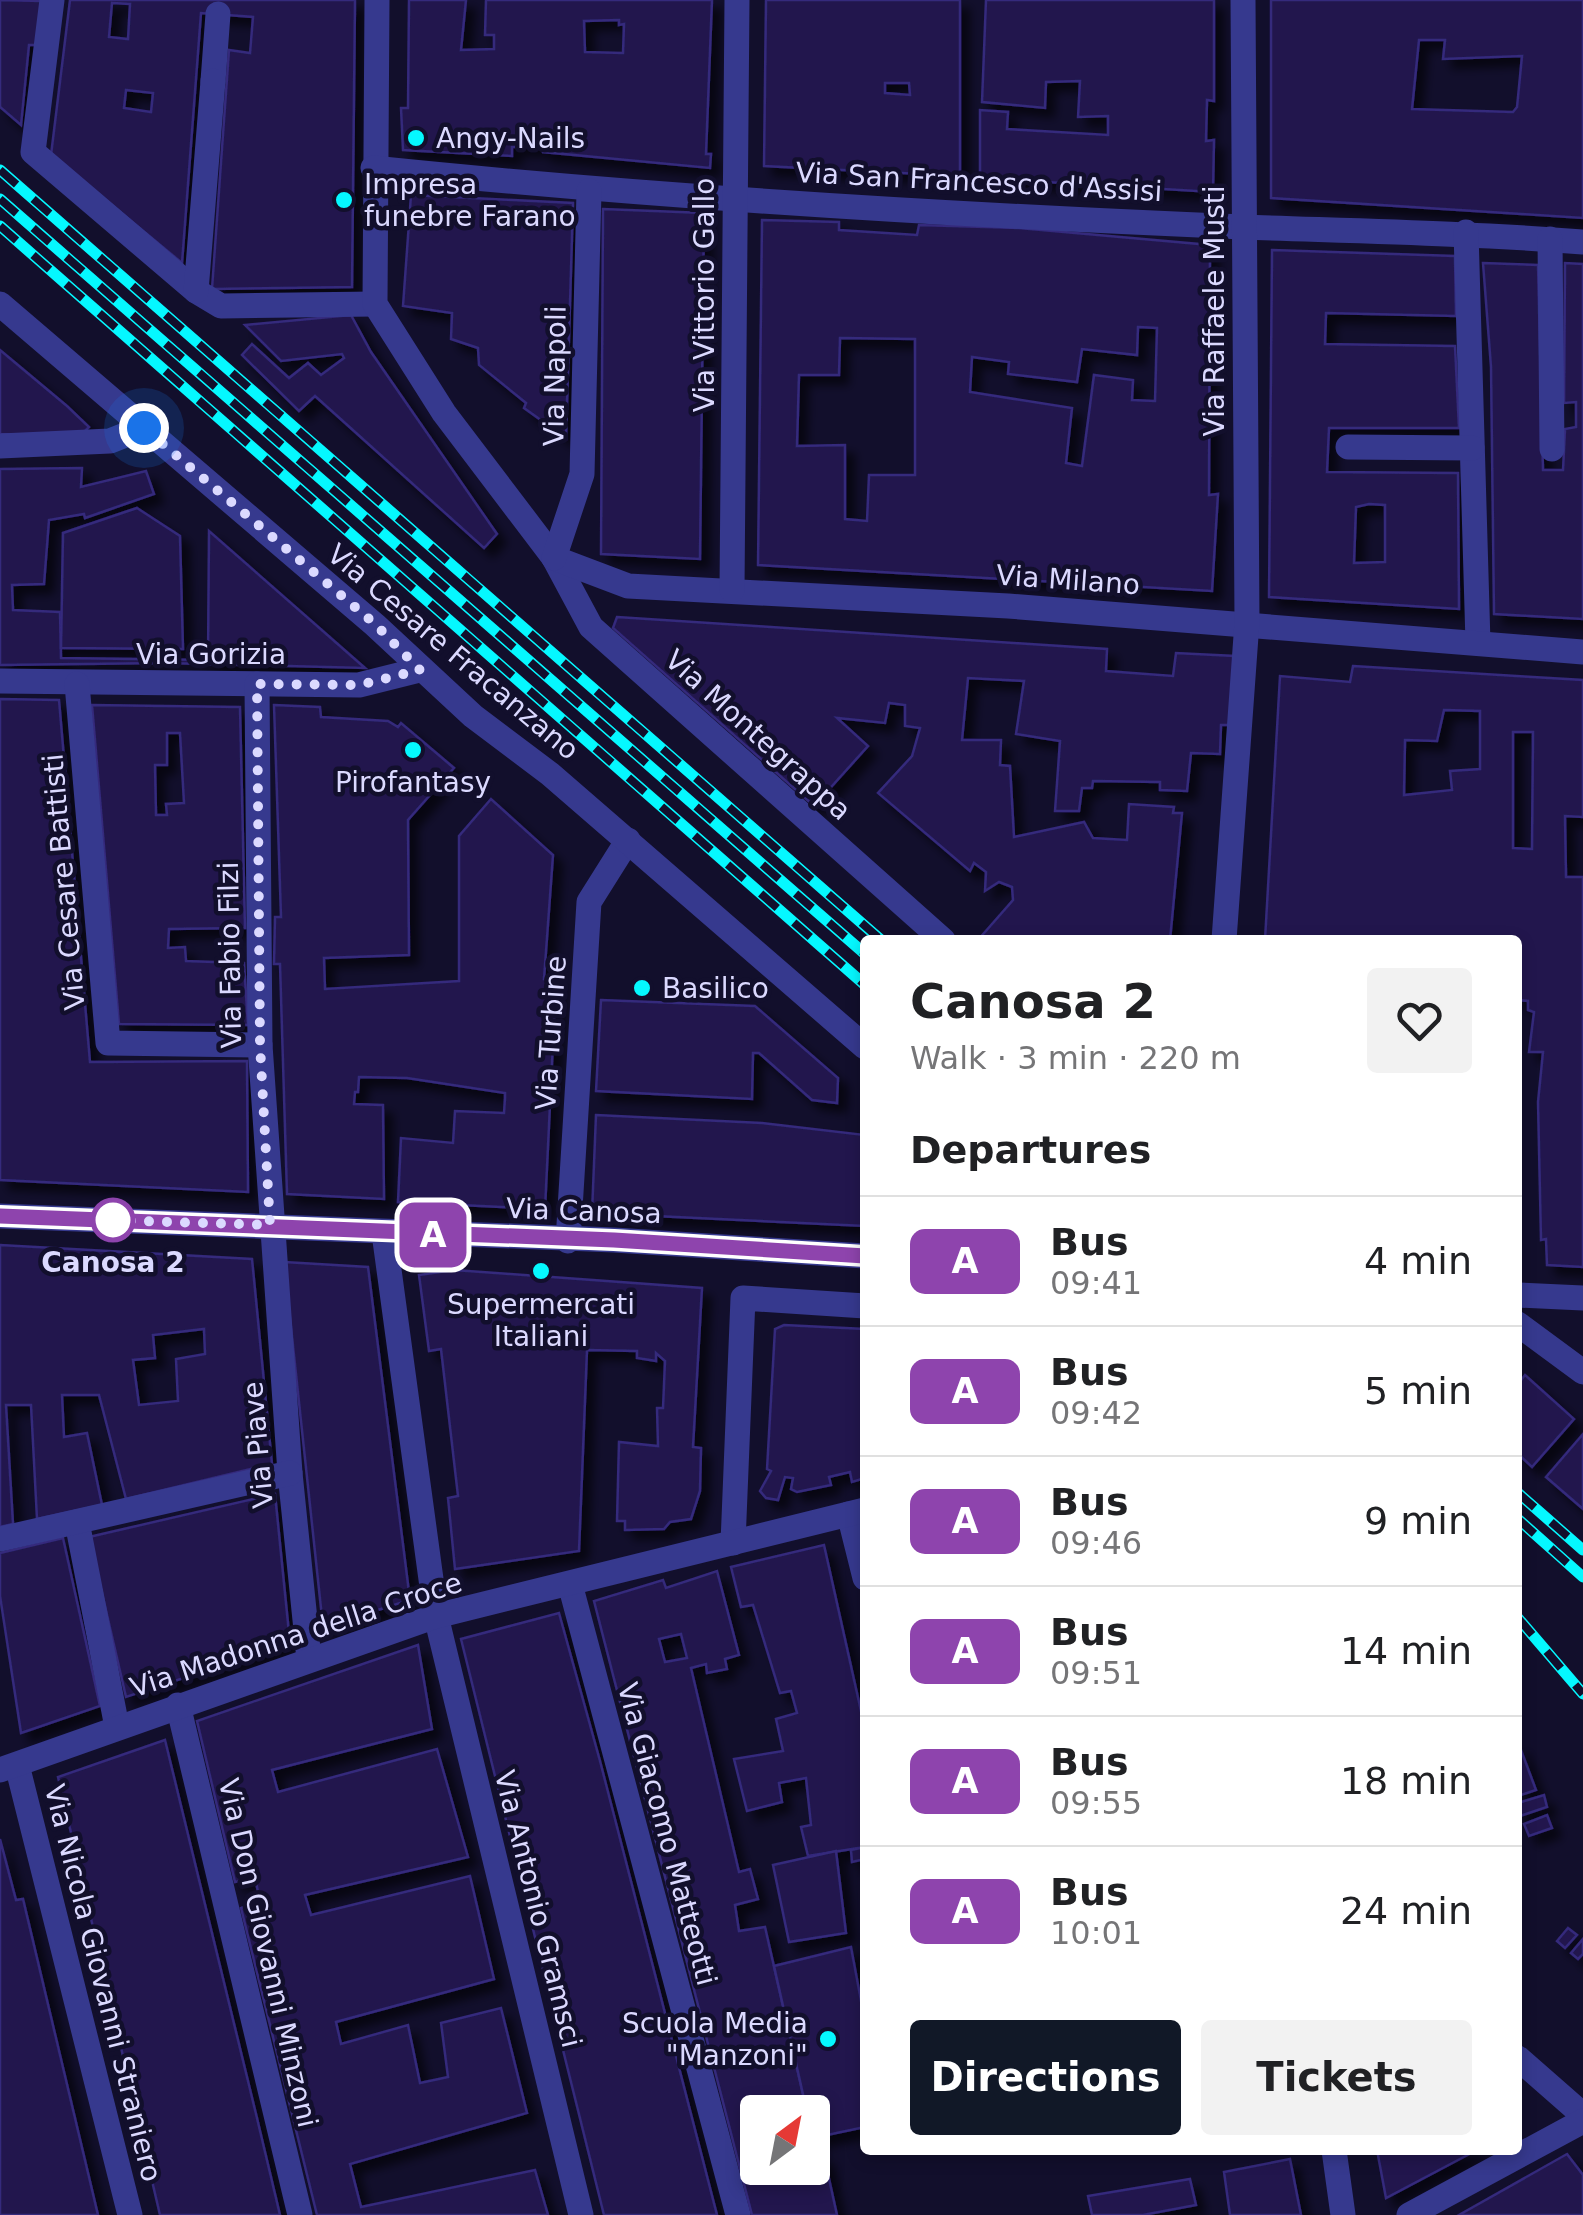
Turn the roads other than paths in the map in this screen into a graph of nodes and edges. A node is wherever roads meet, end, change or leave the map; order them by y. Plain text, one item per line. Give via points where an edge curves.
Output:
1 (52, 0) edge
2 (377, 0) edge
3 (738, 0) edge
4 (1243, 0) edge
5 (218, 14) dead end
6 (374, 168) junction
7 (589, 191) junction
8 (734, 199) junction
9 (1243, 226) junction
10 (1466, 232) junction
11 (1550, 240) junction
12 (1583, 242) edge
13 (196, 292) junction
14 (0, 304) edge
15 (375, 304) junction
16 (144, 428) junction
17 (0, 446) edge
18 (1348, 447) dead end
19 (1472, 448) junction
20 (1552, 449) dead end
21 (554, 558) junction
22 (732, 590) junction
23 (1247, 622) junction
24 (1478, 642) junction
25 (1583, 652) edge
26 (420, 670) junction
27 (0, 681) edge
28 (78, 684) junction
29 (257, 684) junction
30 (628, 840) junction
31 (937, 935) edge
32 (1224, 935) edge
33 (860, 1043) edge
34 (260, 1045) junction
35 (0, 1216) edge
36 (270, 1225) junction
37 (384, 1233) junction
38 (568, 1240) junction
39 (860, 1256) edge
40 (1522, 1295) edge
41 (1583, 1298) edge
42 (860, 1306) edge
43 (1522, 1327) edge
44 (1583, 1372) edge
45 (290, 1473) junction
46 (857, 1512) edge
47 (77, 1522) junction
48 (0, 1540) edge
49 (733, 1543) junction
50 (570, 1584) junction
51 (436, 1616) junction
52 (309, 1658) junction
53 (178, 1704) junction
54 (117, 1728) junction
55 (8, 1768) edge
56 (1522, 2062) edge
57 (1583, 2118) edge
58 (1522, 2152) edge
59 (1335, 2155) edge
60 (1517, 2155) edge
61 (130, 2215) edge
62 (300, 2215) edge
63 (581, 2215) edge
64 (738, 2215) edge
65 (1343, 2215) edge
66 (1409, 2215) edge

1 - 13 street via 33,152
2 - 6 street
3 - 8 street, Via Vittorio Gallo
4 - 9 street, Via Raffaele Musti
5 - 13 street
6 - 7 street, Via San Francesco d'Assisi
6 - 15 street
7 - 8 street, Via San Francesco d'Assisi
7 - 21 street, Via Napoli via 582,474
8 - 9 street, Via San Francesco d'Assisi
8 - 22 street, Via Vittorio Gallo
9 - 10 street, Via San Francesco d'Assisi
9 - 23 street, Via Raffaele Musti
10 - 11 street, Via San Francesco d'Assisi
10 - 19 street
11 - 12 street, Via San Francesco d'Assisi
11 - 20 street
13 - 15 street via 222,306
14 - 16 street, Via Cesare Fracanzano
15 - 21 street, Via Montegrappa via 444,413
16 - 17 street via 110,441
16 - 26 street, Via Cesare Fracanzano
18 - 19 street
19 - 24 street
21 - 22 street, Via Milano via 628,586
21 - 31 street, Via Montegrappa via 591,627
22 - 23 street, Via Milano
23 - 24 street, Via Milano
23 - 32 street, Via Raffaele Musti
24 - 25 street, Via Milano
26 - 29 street, Via Gorizia via 359,685
26 - 30 street, Via Cesare Fracanzano
27 - 28 street, Via Gorizia
28 - 29 street, Via Gorizia
28 - 34 street, Via Cesare Battisti via 108,1043
29 - 34 street, Via Fabio Filzi
30 - 33 street, Via Cesare Fracanzano
30 - 38 street, Via Turbine via 589,902
34 - 36 street, Via Fabio Filzi
35 - 36 street, Via Canosa
36 - 37 street, Via Canosa
36 - 45 street, Via Piave
37 - 38 street, Via Canosa
37 - 51 street, Via Antonio Gramsci
38 - 39 street, Via Canosa
40 - 41 street
42 - 49 street via 743,1298
43 - 44 street
45 - 47 street
45 - 52 street, Via Piave
46 - 49 street, Via Madonna della Croce
47 - 48 street
47 - 54 street
49 - 50 street, Via Madonna della Croce
50 - 51 street, Via Madonna della Croce
50 - 64 street, Via Giacomo Matteotti
51 - 52 street, Via Madonna della Croce
51 - 63 street, Via Antonio Gramsci
52 - 53 street, Via Madonna della Croce
53 - 54 street, Via Madonna della Croce
53 - 62 street, Via Don Giovanni Minzoni
54 - 55 street, Via Madonna della Croce
55 - 61 street, Via Nicola Giovanni Straniero
56 - 57 street
57 - 58 street
59 - 65 street
60 - 66 street

